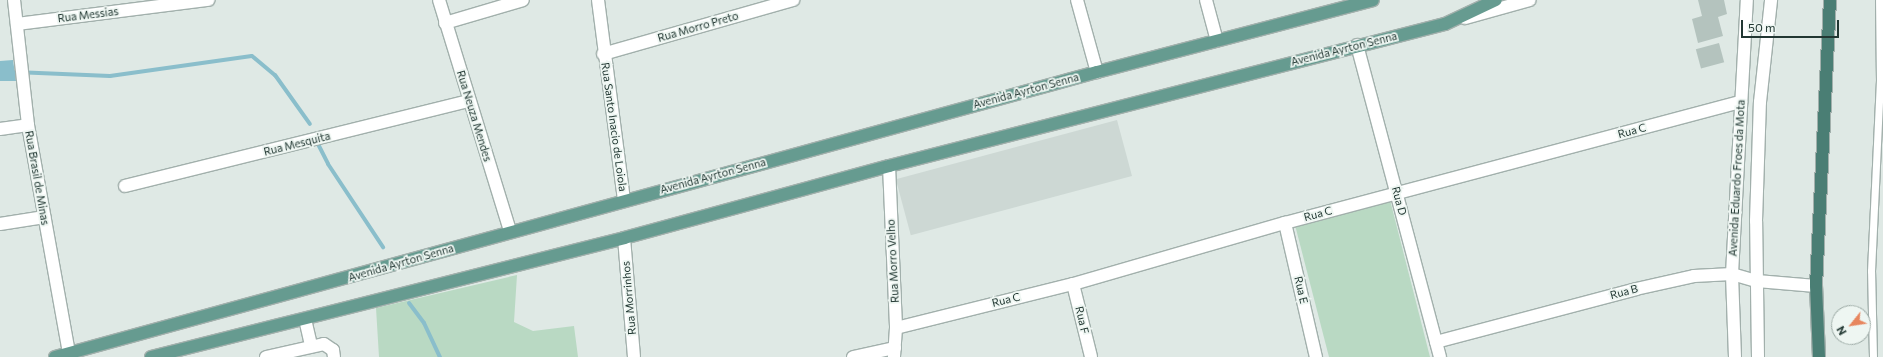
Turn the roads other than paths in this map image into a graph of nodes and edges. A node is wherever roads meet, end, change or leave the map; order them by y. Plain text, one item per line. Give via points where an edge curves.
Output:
1 (14, 0) edge
2 (208, 0) edge
3 (438, 0) edge
4 (523, 0) edge
5 (598, 0) edge
6 (793, 0) edge
7 (1077, 0) edge
8 (1206, 0) edge
9 (1373, 0) edge
10 (1496, 0) edge
11 (1530, 0) edge
12 (1747, 0) edge
13 (1771, 0) edge
14 (1879, 0) edge
15 (779, 2) edge
16 (1830, 2) edge
17 (1346, 3) edge
18 (445, 23) junction
19 (16, 24) junction
20 (1445, 24) junction
21 (1217, 41) junction
22 (1357, 45) junction
23 (603, 54) junction
24 (1097, 72) junction
25 (469, 101) junction
26 (1741, 102) junction
27 (28, 124) junction
28 (0, 129) edge
29 (889, 166) junction
30 (125, 186) dead end
31 (1397, 194) junction
32 (624, 200) junction
33 (44, 217) junction
34 (1285, 223) junction
35 (0, 224) edge
36 (510, 231) junction
37 (624, 238) junction
38 (1732, 274) junction
39 (1757, 281) junction
40 (1073, 284) junction
41 (1816, 286) junction
42 (306, 319) junction
43 (896, 328) junction
44 (1436, 342) junction
45 (312, 346) junction
46 (895, 352) edge
47 (69, 354) junction
48 (55, 357) edge
49 (151, 357) edge
50 (266, 357) edge
51 (334, 357) edge
52 (634, 357) edge
53 (853, 357) edge
54 (1091, 357) edge
55 (1316, 357) edge
56 (1440, 357) edge
57 (1735, 357) edge
58 (1758, 357) edge
59 (1819, 357) edge
60 (1873, 357) edge

1 - 19 street, Rua Brasil de Minas
2 - 19 street, Rua Messias
3 - 18 street, Rua Neuza Mendes
4 - 18 street
5 - 23 street, Rua Santo Inacio de Loiola
6 - 15 street, Rua Morro Preto
7 - 24 street
8 - 21 street
9 - 17 main road, Avenida Ayrton Senna
10 - 20 main road, Avenida Ayrton Senna
11 - 20 street, Avenida Ayrton Senna
12 - 26 street, Avenida Eduardo Froes da Mota
13 - 39 street, Avenida Eduardo Froes da Mota via 1760,102
14 - 60 lane via 1880,80 1871,271
15 - 23 street, Rua Morro Preto
16 - 41 highway
17 - 21 main road, Avenida Ayrton Senna
18 - 25 street, Rua Neuza Mendes
19 - 27 street, Rua Brasil de Minas
20 - 22 main road, Avenida Ayrton Senna
21 - 24 main road, Avenida Ayrton Senna
22 - 29 main road, Avenida Ayrton Senna
22 - 31 street, Rua D
23 - 32 street, Rua Santo Inacio de Loiola
24 - 32 main road, Avenida Ayrton Senna
25 - 30 street, Rua Mesquita
25 - 36 street, Rua Neuza Mendes
26 - 31 street, Rua C
26 - 38 street, Avenida Eduardo Froes da Mota
27 - 28 street
27 - 33 street, Rua Brasil de Minas
29 - 37 main road, Avenida Ayrton Senna
29 - 43 street, Rua Morro Velho
31 - 34 street, Rua C
31 - 44 street, Rua D
32 - 36 main road, Avenida Ayrton Senna
33 - 35 street
33 - 47 street, Rua Brasil de Minas
34 - 40 street, Rua C
34 - 55 street, Rua E
36 - 47 main road, Avenida Ayrton Senna
37 - 42 main road, Avenida Ayrton Senna
37 - 52 street, Rua Morrinhos
38 - 39 street, Rua B
38 - 44 street, Rua B via 1694,276 1636,289
38 - 57 street, Avenida Eduardo Froes da Mota
39 - 41 street, Rua B
39 - 58 street, Avenida Eduardo Froes da Mota
40 - 43 street, Rua C
40 - 54 street, Rua F
41 - 59 highway
42 - 45 street
42 - 49 main road, Avenida Ayrton Senna
43 - 46 street, Rua Morro Velho
44 - 56 street, Rua D
45 - 50 street
45 - 51 street via 329,345
46 - 53 street
47 - 48 main road, Avenida Ayrton Senna

